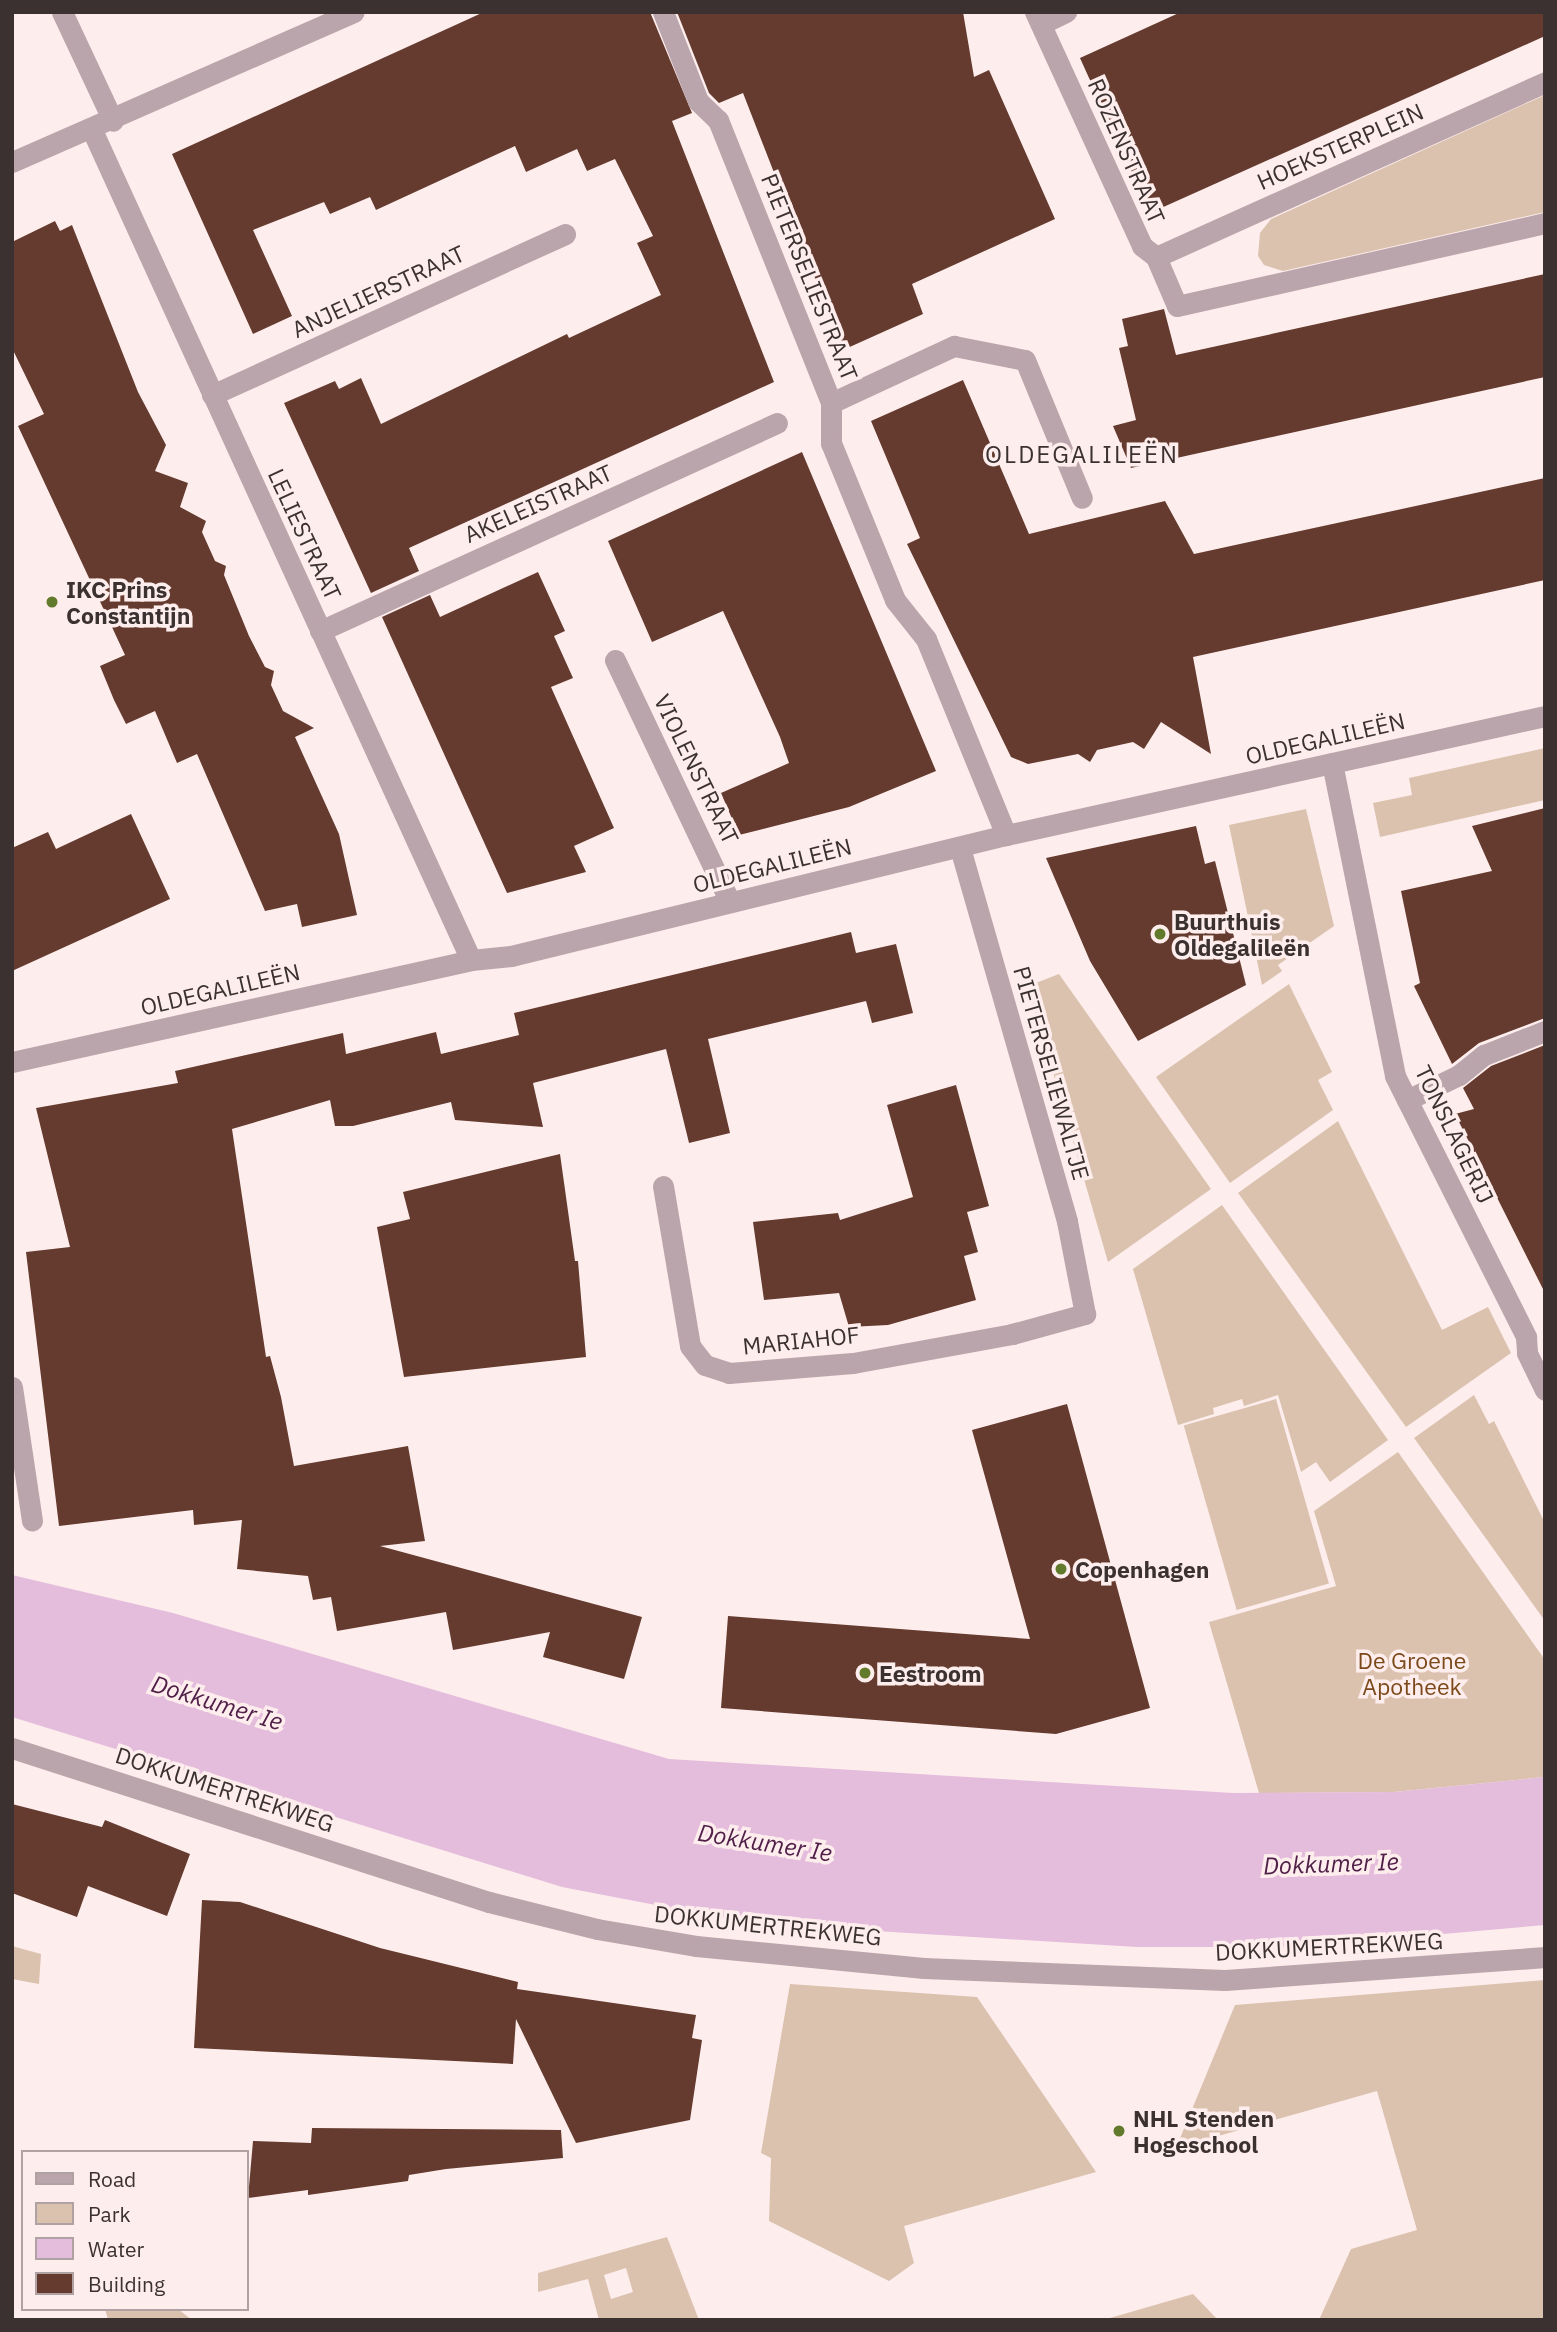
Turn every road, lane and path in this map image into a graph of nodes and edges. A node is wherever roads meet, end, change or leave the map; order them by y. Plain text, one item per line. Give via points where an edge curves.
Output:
1 (62, 12) edge
2 (353, 12) edge
3 (663, 12) edge
4 (1066, 12) edge
5 (1038, 18) edge
6 (1545, 82) edge
7 (113, 121) junction
8 (92, 130) junction
9 (12, 162) edge
10 (1545, 223) edge
11 (565, 234) dead end
12 (1156, 257) junction
13 (212, 395) junction
14 (831, 403) junction
15 (777, 424) dead end
16 (1082, 498) dead end
17 (320, 631) junction
18 (615, 660) dead end
19 (1545, 716) edge
20 (1332, 763) junction
21 (1006, 835) junction
22 (960, 848) junction
23 (730, 902) junction
24 (471, 960) junction
25 (1545, 1031) edge
26 (12, 1062) edge
27 (1407, 1100) junction
28 (663, 1186) dead end
29 (1085, 1314) joint
30 (1535, 1333) edge
31 (12, 1387) edge
32 (1545, 1390) edge
33 (32, 1521) dead end
34 (12, 1748) edge
35 (1545, 1957) edge

1 - 7 street
2 - 7 street
3 - 14 street, PIETERSELIESTRAAT via 698,101 718,120
4 - 5 street
5 - 12 street, ROZENSTRAAT via 1142,246
6 - 12 street, HOEKSTERPLEIN
7 - 8 street
8 - 9 street
8 - 13 street, LELIESTRAAT
10 - 12 street, ROZENSTRAAT via 1177,306
11 - 13 street, ANJELIERSTRAAT
13 - 17 street, LELIESTRAAT
14 - 16 street via 954,346 1026,360
14 - 21 street, PIETERSELIESTRAAT via 831,443 895,600 926,639
15 - 17 street, AKELEISTRAAT
17 - 24 street, LELIESTRAAT
18 - 23 street, VIOLENSTRAAT
19 - 20 street, OLDEGALILEËN
20 - 21 street, OLDEGALILEËN
20 - 27 street, TONSLAGERIJ via 1395,1076
21 - 22 street, OLDEGALILEËN
22 - 23 street, OLDEGALILEËN
22 - 29 street, PIETERSELIEWALTJE via 1067,1221
23 - 24 street, OLDEGALILEËN via 511,956
24 - 26 street, OLDEGALILEËN
25 - 27 street via 1484,1055 1459,1074
27 - 30 street, TONSLAGERIJ
28 - 29 street, MARIAHOF via 690,1346 705,1365 729,1373 853,1363 1012,1334
30 - 32 street, TONSLAGERIJ via 1527,1353
31 - 33 street
34 - 35 street, DOKKUMERTREKWEG via 489,1902 597,1929 696,1946 924,1968 1211,1979 1312,1976

